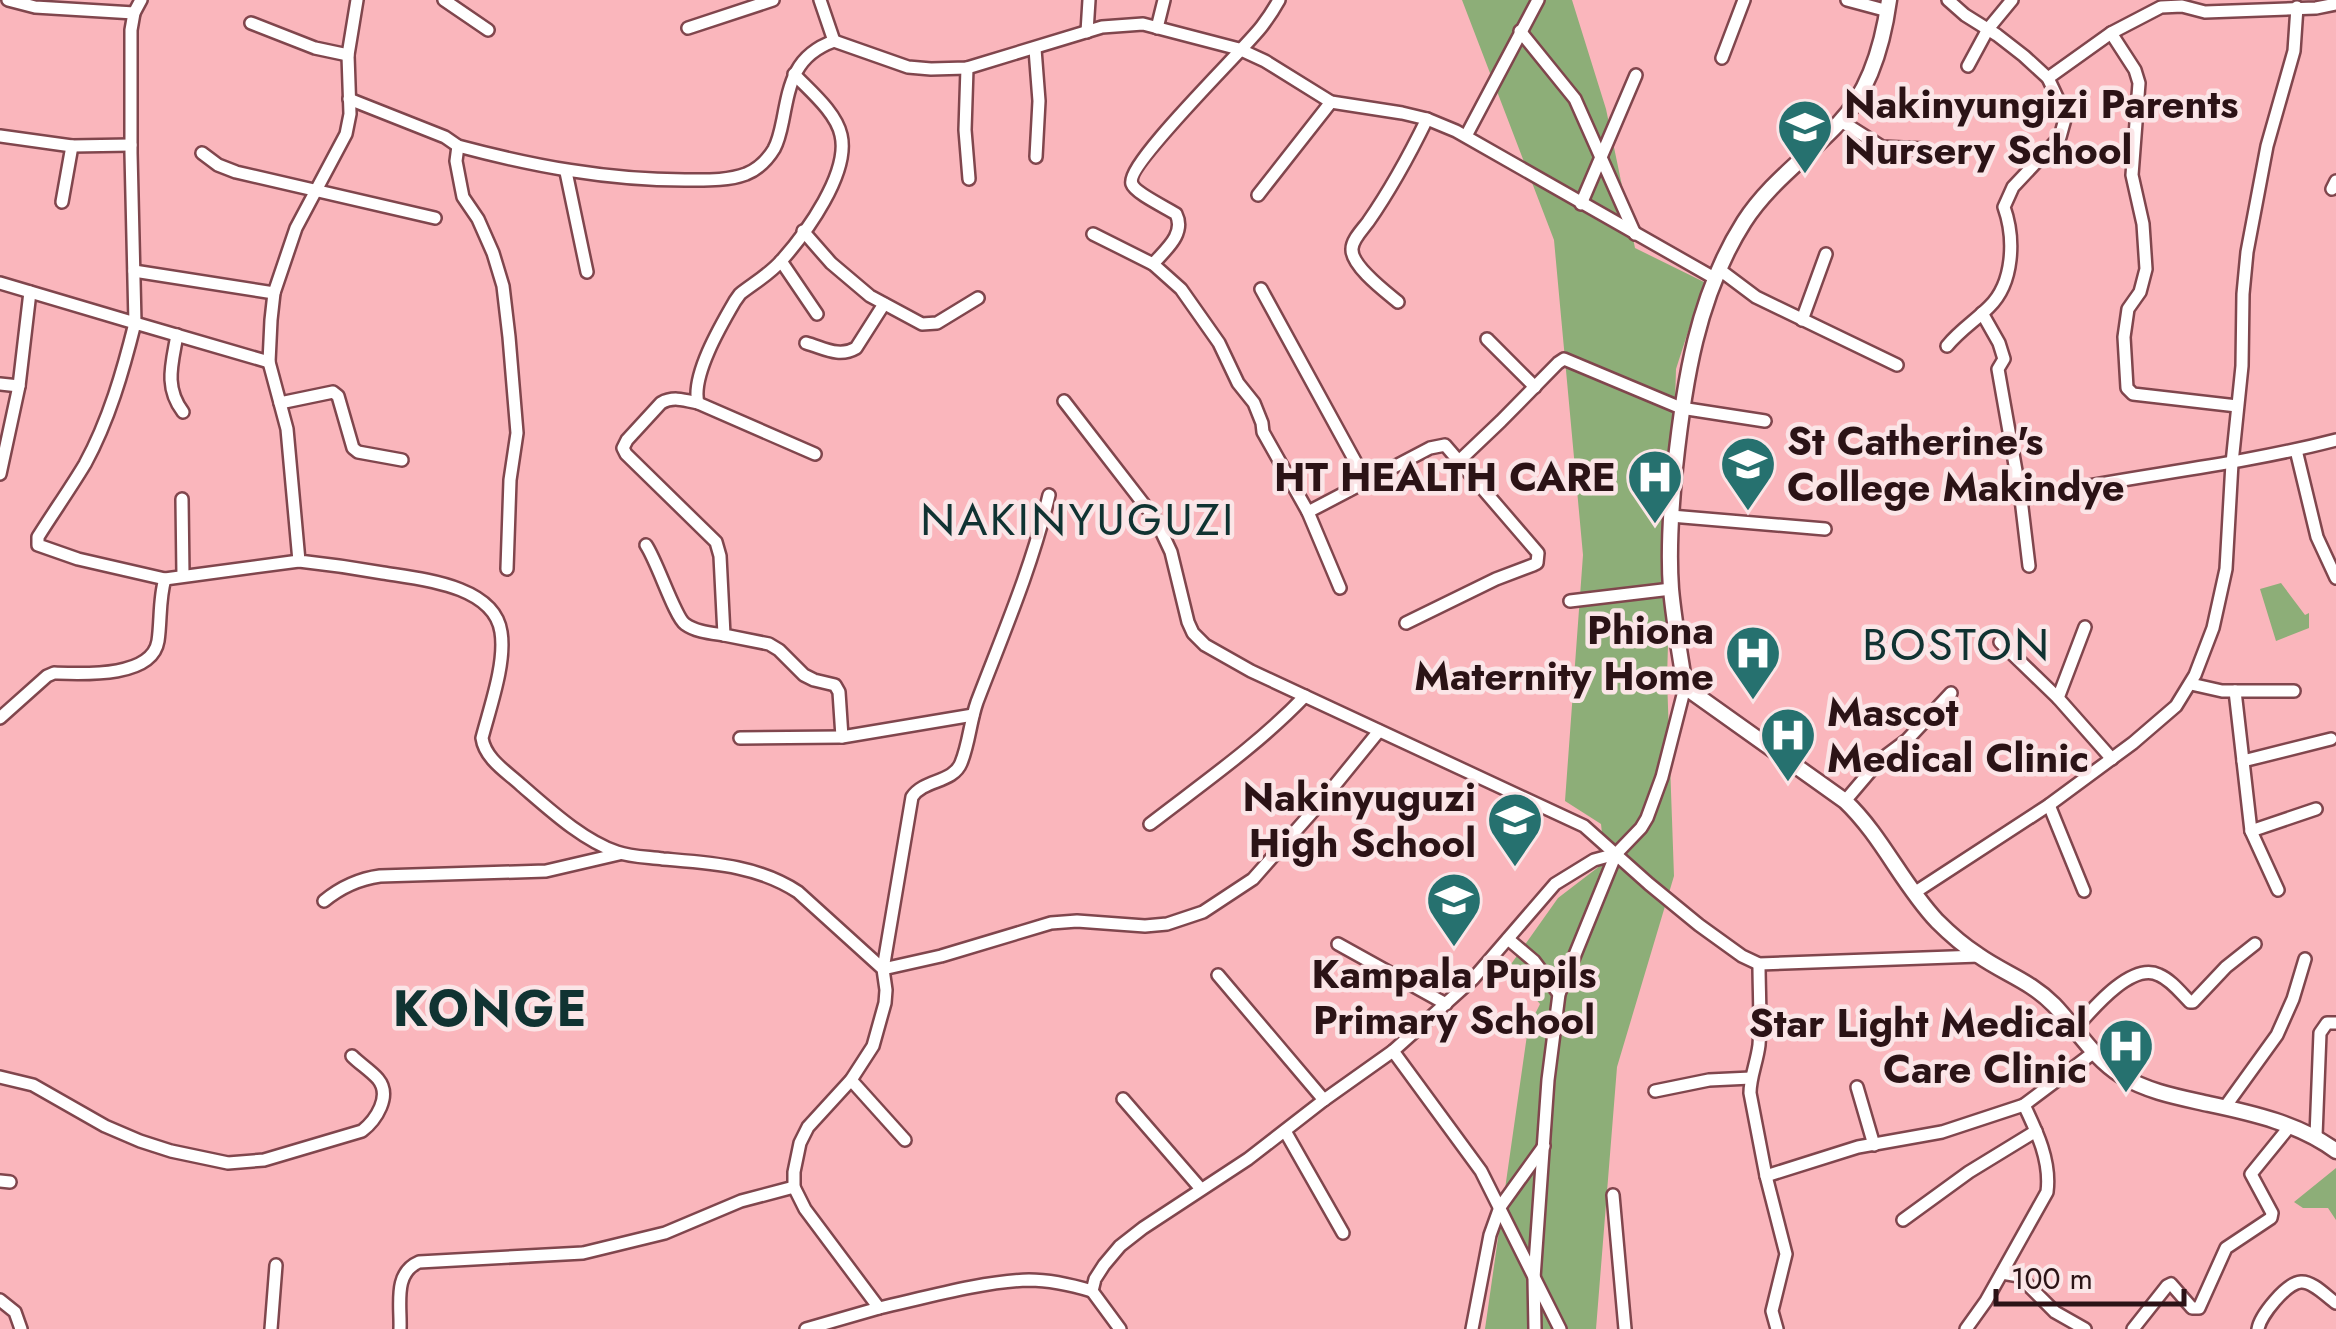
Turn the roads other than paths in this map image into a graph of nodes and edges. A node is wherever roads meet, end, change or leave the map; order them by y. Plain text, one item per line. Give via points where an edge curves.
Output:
1 (8, 0) edge
2 (141, 0) edge
3 (357, 0) edge
4 (444, 0) edge
5 (773, 0) edge
6 (820, 0) edge
7 (1089, 0) edge
8 (1164, 0) edge
9 (1279, 0) edge
10 (1538, 0) edge
11 (1744, 0) edge
12 (1846, 0) edge
13 (1948, 0) edge
14 (2012, 0) edge
15 (2173, 3) edge
16 (2336, 4) edge
17 (1888, 6) edge
18 (2297, 7) junction
19 (134, 13) junction
20 (251, 23) dead end
21 (688, 28) dead end
22 (1158, 28) junction
23 (1988, 29) junction
24 (488, 30) dead end
25 (1088, 32) junction
26 (1520, 32) junction
27 (2112, 33) junction
28 (834, 41) junction
29 (1035, 49) junction
30 (1239, 49) junction
31 (348, 55) junction
32 (1722, 58) dead end
33 (1968, 66) dead end
34 (967, 68) junction
35 (794, 74) junction
36 (1636, 76) dead end
37 (2048, 78) junction
38 (349, 99) junction
39 (1331, 102) junction
40 (1427, 119) junction
41 (1841, 121) junction
42 (0, 136) edge
43 (1466, 136) junction
44 (130, 145) junction
45 (72, 146) junction
46 (458, 146) junction
47 (1925, 148) dead end
48 (202, 154) dead end
49 (1036, 156) dead end
50 (1602, 157) junction
51 (566, 172) junction
52 (969, 179) dead end
53 (315, 190) junction
54 (1258, 195) dead end
55 (62, 202) dead end
56 (1581, 204) junction
57 (435, 218) dead end
58 (803, 231) junction
59 (1094, 234) dead end
60 (1634, 234) junction
61 (1826, 254) dead end
62 (781, 261) junction
63 (1153, 264) junction
64 (134, 270) junction
65 (586, 272) dead end
66 (1718, 275) junction
67 (0, 283) edge
68 (1261, 290) dead end
69 (30, 292) junction
70 (274, 293) junction
71 (978, 298) dead end
72 (1398, 302) dead end
73 (884, 304) junction
74 (1982, 313) junction
75 (817, 314) dead end
76 (1802, 320) junction
77 (135, 323) junction
78 (177, 335) junction
79 (1486, 339) dead end
80 (806, 343) dead end
81 (1947, 346) dead end
82 (269, 362) junction
83 (1897, 364) dead end
84 (0, 384) edge
85 (19, 386) junction
86 (1534, 387) junction
87 (1064, 401) dead end
88 (280, 402) junction
89 (698, 403) junction
90 (2238, 406) junction
91 (1681, 408) junction
92 (183, 412) dead end
93 (1765, 421) dead end
94 (2336, 440) edge
95 (2296, 450) junction
96 (815, 454) dead end
97 (402, 460) dead end
98 (1459, 461) junction
99 (2232, 463) junction
100 (0, 474) edge
101 (1366, 481) junction
102 (1049, 495) dead end
103 (182, 499) dead end
104 (2021, 499) junction
105 (1308, 512) junction
106 (1671, 516) junction
107 (1826, 529) dead end
108 (646, 545) dead end
109 (298, 561) junction
110 (2029, 566) dead end
111 (508, 570) dead end
112 (183, 575) junction
113 (2336, 578) edge
114 (165, 579) junction
115 (1340, 588) dead end
116 (1671, 588) junction
117 (1570, 602) dead end
118 (1406, 623) dead end
119 (2085, 627) dead end
120 (724, 635) junction
121 (2000, 642) dead end
122 (2191, 684) junction
123 (1685, 686) junction
124 (2294, 691) dead end
125 (2235, 692) junction
126 (1950, 693) dead end
127 (1305, 696) junction
128 (2058, 698) junction
129 (973, 714) junction
130 (0, 718) edge
131 (1379, 732) junction
132 (740, 738) dead end
133 (842, 738) junction
134 (2330, 739) dead end
135 (2112, 759) junction
136 (2243, 761) junction
137 (1844, 801) junction
138 (2050, 805) junction
139 (2316, 809) dead end
140 (1150, 824) dead end
141 (2250, 831) junction
142 (619, 854) junction
143 (1616, 854) junction
144 (2278, 890) dead end
145 (2084, 891) dead end
146 (1914, 893) junction
147 (324, 901) dead end
148 (1508, 939) junction
149 (1338, 944) dead end
150 (2256, 944) dead end
151 (1979, 956) junction
152 (2305, 959) dead end
153 (1759, 964) junction
154 (882, 969) junction
155 (1218, 975) dead end
156 (1559, 994) junction
157 (1446, 1004) junction
158 (2336, 1023) edge
159 (2074, 1030) junction
160 (1393, 1051) junction
161 (2093, 1053) junction
162 (352, 1056) dead end
163 (0, 1076) edge
164 (1752, 1078) junction
165 (851, 1080) junction
166 (1858, 1087) dead end
167 (1655, 1091) dead end
168 (1123, 1098) dead end
169 (1324, 1100) junction
170 (2024, 1105) junction
171 (2226, 1108) junction
172 (2290, 1126) junction
173 (1286, 1131) junction
174 (2036, 1131) junction
175 (2316, 1136) junction
176 (905, 1140) dead end
177 (1544, 1144) junction
178 (1874, 1144) junction
179 (2336, 1151) edge
180 (1766, 1176) junction
181 (794, 1186) junction
182 (1201, 1189) junction
183 (1613, 1195) dead end
184 (1500, 1207) junction
185 (1903, 1220) dead end
186 (1343, 1233) dead end
187 (276, 1265) dead end
188 (2002, 1273) junction
189 (1534, 1278) junction
190 (1092, 1291) junction
191 (0, 1300) edge
192 (2336, 1303) edge
193 (880, 1308) junction
194 (20, 1329) edge
195 (271, 1329) edge
196 (400, 1329) edge
197 (806, 1329) edge
198 (1120, 1329) edge
199 (1472, 1329) edge
200 (1535, 1329) edge
201 (1560, 1329) edge
202 (1625, 1329) edge
203 (1776, 1329) edge
204 (1966, 1329) edge
205 (2085, 1329) edge
206 (2133, 1329) edge
207 (2258, 1329) edge

1 - 19 street
2 - 19 street
3 - 31 street
4 - 24 street
5 - 21 street
6 - 28 street
7 - 25 street
8 - 22 street
9 - 30 street
10 - 26 street
11 - 32 street
12 - 17 street
13 - 23 street
14 - 23 street
15 - 18 street via 2205,12
15 - 27 street
16 - 18 street
17 - 41 street via 1880,50
18 - 90 street via 2294,51 2270,130 2247,252
19 - 44 street
20 - 31 street
22 - 25 street via 1125,24
22 - 30 street
23 - 33 street
23 - 37 street
25 - 29 street
26 - 43 street
26 - 50 street via 1575,99
27 - 37 street
27 - 90 street via 2139,84 2132,175 2147,258 2125,328 2127,388
28 - 34 street via 908,67
28 - 35 street via 804,58
29 - 34 street
29 - 49 street
30 - 39 street
30 - 63 street via 1131,176 1136,190 1180,219 1176,236
31 - 38 street
34 - 52 street
35 - 51 street via 773,151 747,174 660,180
35 - 58 street via 841,134 827,197
36 - 50 street
37 - 74 street via 2064,128 2009,194 2008,272
38 - 46 street
38 - 53 street via 346,134
39 - 40 street
39 - 54 street
40 - 43 street
40 - 72 street via 1352,250 1362,269
41 - 47 street via 1886,148
41 - 66 street via 1762,199
42 - 45 street
43 - 56 street
44 - 45 street
44 - 64 street
45 - 55 street
46 - 51 street
46 - 111 street via 460,187 494,253 510,337 517,433
48 - 53 street via 236,172
50 - 56 street
50 - 60 street
51 - 65 street
53 - 57 street
53 - 70 street
56 - 60 street
58 - 62 street
58 - 73 street via 830,263
59 - 63 street
60 - 66 street
61 - 76 street
62 - 75 street
62 - 89 street via 735,302 701,374
63 - 105 street via 1181,289 1219,343
64 - 70 street
64 - 77 street
66 - 76 street
66 - 91 street via 1694,341
67 - 69 street
68 - 101 street
69 - 77 street
69 - 85 street
70 - 82 street
71 - 73 street via 930,325
73 - 80 street via 850,352
74 - 81 street
74 - 104 street via 2004,359 1998,369
76 - 83 street
77 - 78 street
77 - 114 street via 100,432 38,545
78 - 82 street
78 - 92 street via 171,386
79 - 86 street
82 - 88 street
84 - 85 street
85 - 100 street
86 - 91 street via 1564,359
86 - 98 street
87 - 127 street via 1156,520 1198,639
88 - 97 street via 333,392 353,448
88 - 109 street
89 - 96 street
89 - 120 street via 668,399 624,448 716,542
90 - 99 street
91 - 93 street
91 - 106 street
94 - 95 street
95 - 99 street
95 - 113 street via 2317,538
98 - 101 street via 1445,445 1437,446
98 - 118 street via 1538,553 1537,563
99 - 104 street
99 - 122 street via 2222,591
101 - 105 street
102 - 129 street
103 - 112 street
104 - 110 street
105 - 115 street
106 - 107 street
106 - 116 street
108 - 120 street via 681,622
109 - 112 street
109 - 142 street via 440,583 483,603 498,620 502,648 484,748 534,796
112 - 114 street
114 - 130 street via 157,646 148,660 103,672 54,673
116 - 117 street
116 - 123 street
119 - 128 street
120 - 133 street via 769,644 804,675 835,685
121 - 128 street
122 - 125 street
122 - 135 street via 2176,706
123 - 137 street
123 - 143 street via 1647,818
124 - 125 street
125 - 136 street
126 - 137 street
127 - 131 street
127 - 140 street via 1226,768
128 - 135 street
129 - 133 street
129 - 154 street via 956,772 922,786 912,798
131 - 143 street via 1584,826
131 - 154 street via 1254,879 1203,912 1145,926 1050,923
132 - 133 street
134 - 136 street
135 - 138 street
136 - 141 street
137 - 146 street
138 - 145 street
138 - 146 street
139 - 141 street
141 - 144 street
142 - 147 street via 546,870 363,878
142 - 154 street via 772,876
143 - 148 street via 1555,884
143 - 153 street via 1699,925
143 - 156 street
146 - 151 street
148 - 156 street
148 - 157 street
149 - 157 street
150 - 159 street via 2193,1002 2152,972 2105,996
151 - 153 street
151 - 159 street via 2039,992
152 - 171 street via 2277,1034
153 - 164 street
154 - 165 street via 881,1022
155 - 169 street
156 - 177 street
157 - 160 street
158 - 175 street via 2326,1023 2320,1033
159 - 161 street
160 - 169 street
160 - 184 street via 1463,1144
161 - 170 street
161 - 171 street via 2156,1093
162 - 163 street via 382,1087 372,1123 250,1162 202,1159 140,1142 33,1085
164 - 167 street
164 - 180 street
165 - 176 street
165 - 181 street via 808,1126 795,1159
166 - 178 street
168 - 182 street
169 - 173 street
170 - 174 street
170 - 178 street via 1942,1132
171 - 172 street
172 - 175 street
172 - 206 street via 2251,1174 2271,1218 2226,1248 2199,1308 2171,1284
173 - 182 street
173 - 186 street
174 - 185 street
174 - 188 street via 2047,1192
175 - 179 street
177 - 184 street
177 - 189 street
178 - 180 street
180 - 203 street via 1786,1254 1772,1312
181 - 193 street
181 - 196 street via 607,1249 419,1262 401,1282
182 - 190 street via 1120,1246
183 - 202 street
184 - 189 street
184 - 199 street
187 - 195 street
188 - 204 street
188 - 205 street via 2019,1276 2055,1312
189 - 200 street
189 - 201 street
190 - 193 street via 1028,1280
190 - 198 street
191 - 194 street via 15,1312
192 - 207 street via 2298,1282 2261,1317
193 - 197 street

